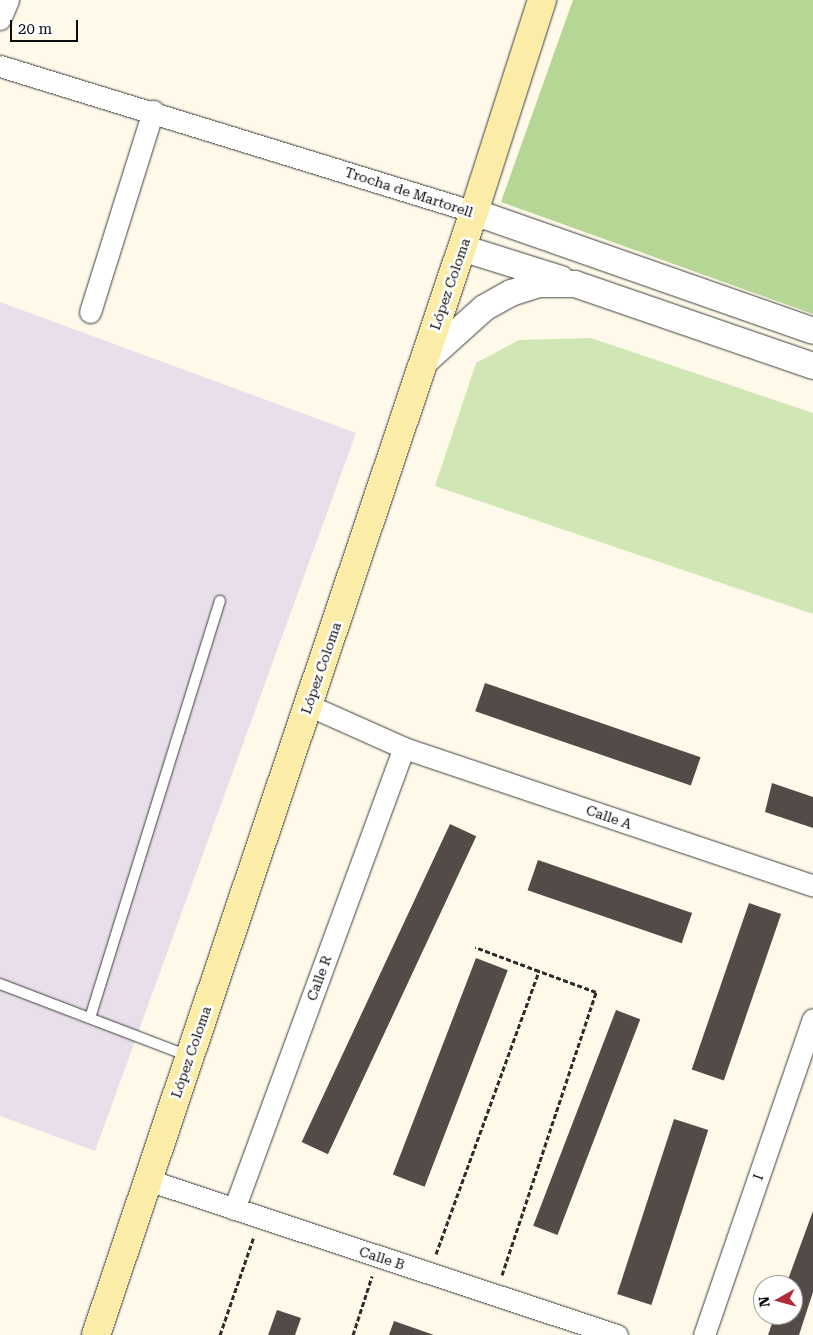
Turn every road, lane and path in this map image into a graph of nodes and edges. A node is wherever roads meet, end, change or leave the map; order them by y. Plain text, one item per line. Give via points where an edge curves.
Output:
1 (8, 0) edge
2 (542, 0) edge
3 (0, 19) edge
4 (0, 66) edge
5 (153, 111) junction
6 (474, 212) junction
7 (462, 248) junction
8 (575, 284) junction
9 (90, 312) dead end
10 (813, 331) edge
11 (424, 363) junction
12 (813, 366) edge
13 (220, 601) dead end
14 (308, 705) junction
15 (404, 748) junction
16 (813, 886) edge
17 (475, 947) dead end
18 (540, 970) junction
19 (0, 984) edge
20 (90, 1018) junction
21 (813, 1019) edge
22 (190, 1056) junction
23 (148, 1180) junction
24 (234, 1208) junction
25 (260, 1217) junction
26 (378, 1256) junction
27 (429, 1273) junction
28 (495, 1295) junction
29 (96, 1335) edge
30 (220, 1335) edge
31 (353, 1335) edge
32 (617, 1335) edge
33 (704, 1335) edge

1 - 3 street
2 - 6 main road, López Coloma
4 - 5 street, Trocha de Martorell
5 - 6 street, Trocha de Martorell
5 - 9 street
6 - 7 main road, López Coloma
6 - 10 street, Trocha de Martorell
7 - 8 street
7 - 11 main road, López Coloma
8 - 11 street via 538,284 511,293 484,308
8 - 12 street
11 - 14 main road, López Coloma
13 - 20 lane
14 - 15 street, Calle A
14 - 22 main road, López Coloma
15 - 16 street, Calle A
15 - 24 street, Calle R
17 - 18 path
18 - 27 path
18 - 28 path via 596,992
19 - 20 lane
20 - 22 lane
21 - 33 street, I
22 - 23 main road, López Coloma
23 - 24 street, Calle B
23 - 29 main road, López Coloma
24 - 25 street, Calle B
25 - 26 street, Calle B
25 - 30 path
26 - 27 street, Calle B
26 - 31 path
27 - 28 street, Calle B
28 - 32 street, Calle B

